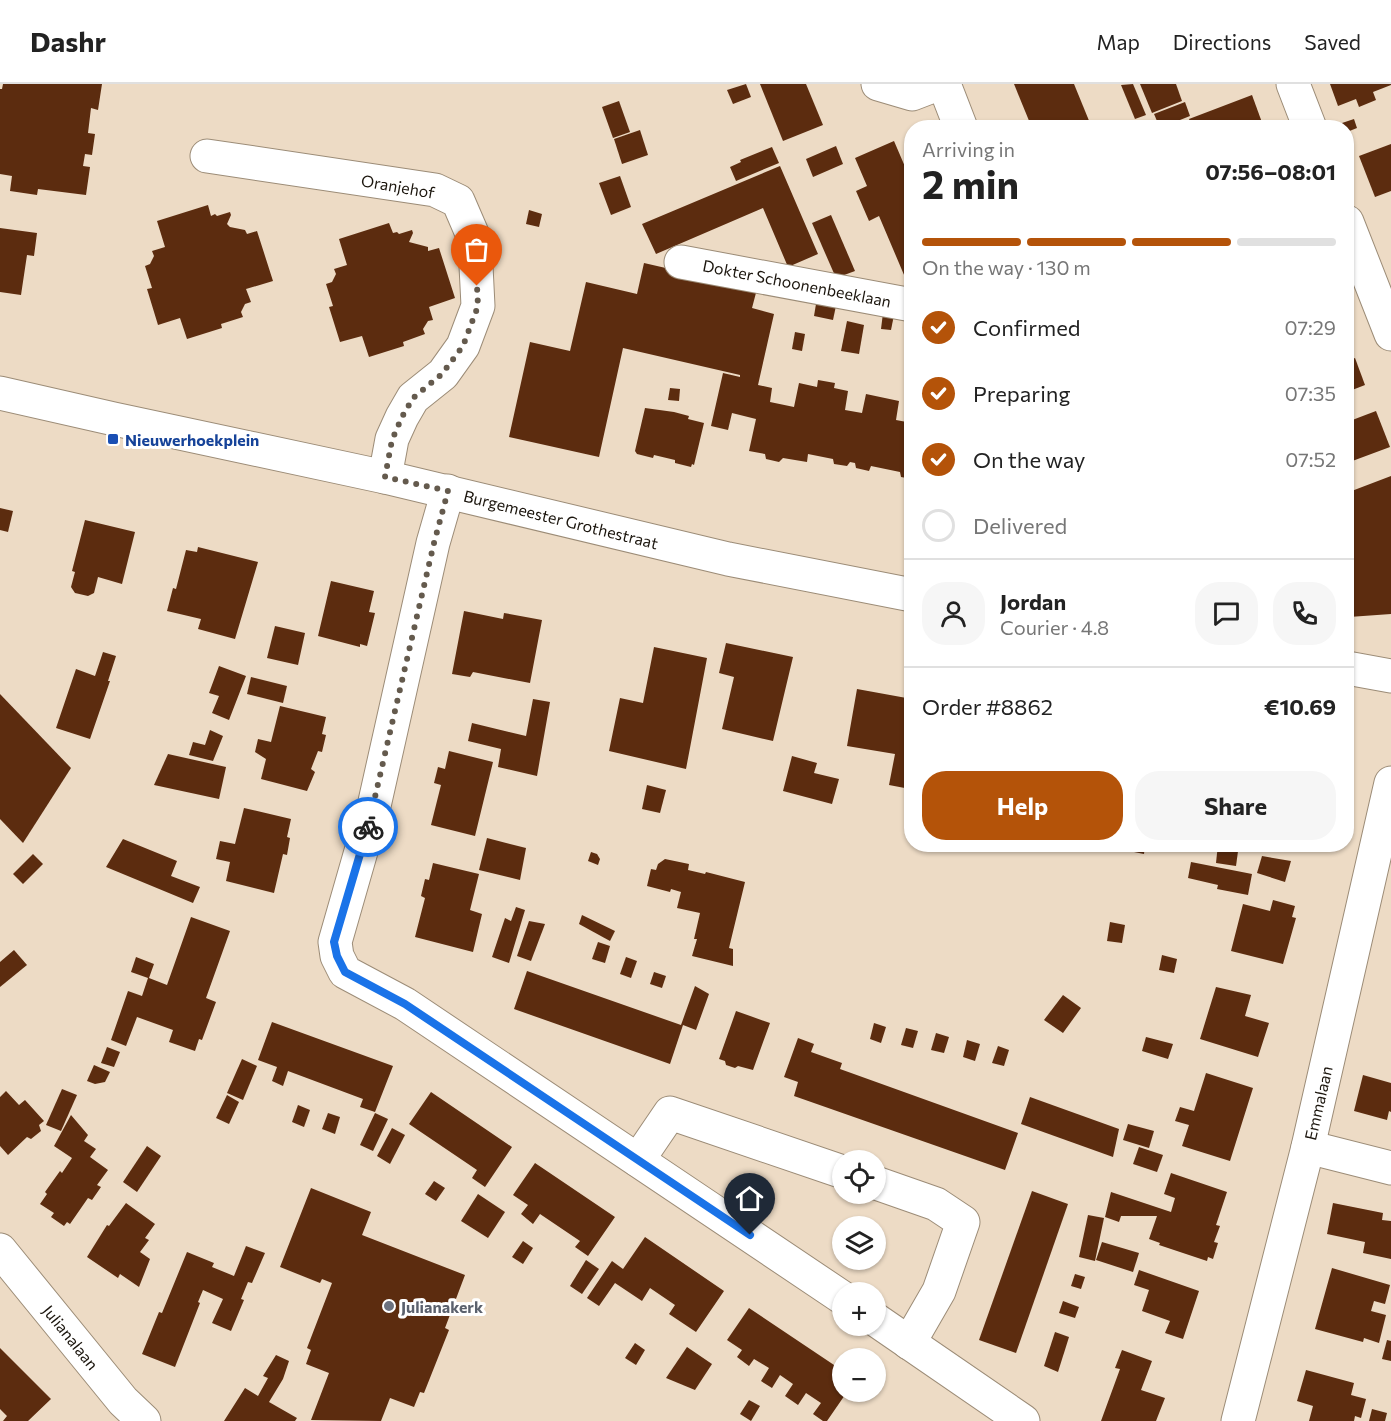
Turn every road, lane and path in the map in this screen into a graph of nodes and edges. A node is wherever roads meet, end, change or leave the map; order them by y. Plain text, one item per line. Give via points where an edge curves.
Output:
1 (878, 84) edge
2 (938, 84) edge
3 (944, 84) edge
4 (1293, 84) edge
5 (958, 120) edge
6 (1307, 120) edge
7 (207, 156) dead end
8 (1354, 240) edge
9 (681, 262) dead end
10 (904, 304) edge
11 (1391, 334) edge
12 (0, 393) edge
13 (385, 477) junction
14 (448, 491) junction
15 (904, 593) edge
16 (1354, 669) edge
17 (1391, 676) edge
18 (1391, 783) edge
19 (1308, 1147) junction
20 (638, 1160) junction
21 (832, 1168) edge
22 (1391, 1168) edge
23 (886, 1186) edge
24 (0, 1250) edge
25 (832, 1291) edge
26 (886, 1327) edge
27 (909, 1343) junction
28 (144, 1421) edge
29 (1023, 1421) edge
30 (1238, 1421) edge

1 - 2 street via 912,94
3 - 5 street
4 - 6 street
7 - 13 street, Oranjehof via 435,190 458,201 480,252 476,266 478,306 463,346 442,374 413,398 402,417 392,440
8 - 11 street
9 - 10 street, Dokter Schoonenbeeklaan
12 - 13 street, Burgemeester Grothestraat
13 - 14 street, Burgemeester Grothestraat
14 - 15 street, Burgemeester Grothestraat via 728,559
14 - 20 street via 374,806 334,942 337,956 345,972 405,1004
16 - 17 street
18 - 19 street, Emmalaan
19 - 22 street
19 - 30 street, Emmalaan
20 - 21 street via 670,1113
20 - 25 street
23 - 27 street via 936,1204 963,1222 939,1291
24 - 28 street, Julianalaan via 123,1401
26 - 27 street
27 - 29 street

